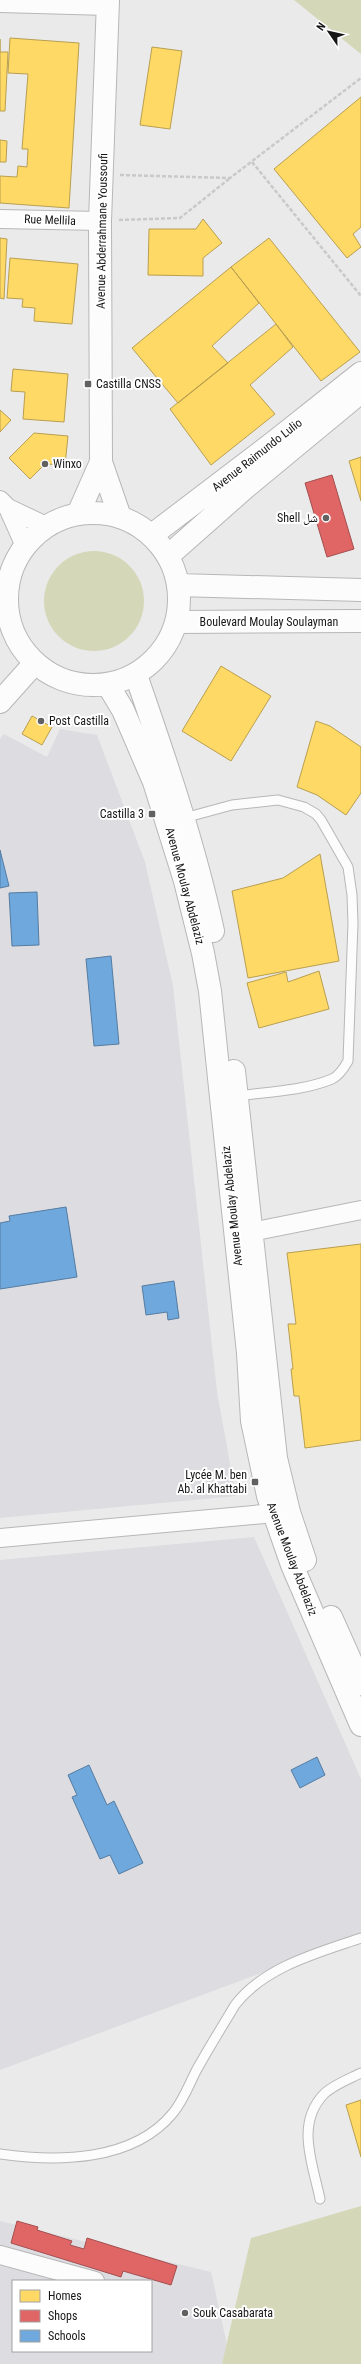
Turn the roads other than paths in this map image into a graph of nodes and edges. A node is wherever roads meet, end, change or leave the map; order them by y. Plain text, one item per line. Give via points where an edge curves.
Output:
1 (0, 3) edge
2 (108, 3) edge
3 (0, 218) edge
4 (100, 221) junction
5 (361, 373) edge
6 (361, 392) edge
7 (101, 462) junction
8 (4, 504) edge
9 (78, 514) junction
10 (120, 517) junction
11 (46, 526) junction
12 (152, 535) junction
13 (25, 546) junction
14 (168, 556) junction
15 (178, 585) junction
16 (361, 590) edge
17 (3, 605) edge
18 (361, 621) edge
19 (176, 622) junction
20 (7, 636) edge
21 (34, 664) junction
22 (136, 674) junction
23 (108, 685) junction
24 (0, 702) edge
25 (184, 818) junction
26 (229, 1096) junction
27 (240, 1204) junction
28 (361, 1210) edge
29 (252, 1232) junction
30 (281, 1513) junction
31 (0, 1538) edge
32 (322, 1616) junction
33 (361, 1684) edge
34 (361, 1725) edge
35 (361, 1938) edge
36 (361, 2072) edge
37 (0, 2154) edge
38 (320, 2199) dead end
39 (0, 2255) edge
40 (91, 2280) edge

1 - 2 street
2 - 4 main road, Avenue Abderrahmane Youssoufi
3 - 4 street, Rue Mellila
4 - 7 main road, Avenue Abderrahmane Youssoufi
5 - 12 main road, Avenue Raimundo Lulio
6 - 14 main road, Avenue Raimundo Lulio via 246,487
7 - 9 main road, Avenue Abderrahmane Youssoufi
7 - 10 main road, Avenue Abderrahmane Youssoufi
8 - 11 street
8 - 13 street
9 - 10 main road via 99,513
9 - 11 main road
10 - 12 main road via 137,524
11 - 13 main road
12 - 14 main road
13 - 17 main road via 14,564
14 - 15 main road
15 - 16 main road
15 - 19 main road via 179,604
17 - 20 main road
18 - 19 main road, Boulevard Moulay Soulayman
19 - 22 main road via 154,661
20 - 21 main road
21 - 23 main road via 56,679 82,686
21 - 24 main road
22 - 23 main road
22 - 25 main road, Avenue Moulay Abdelaziz
23 - 26 main road, Avenue Moulay Abdelaziz via 123,710 154,782 195,916
25 - 26 main road, Avenue Moulay Abdelaziz via 203,882 222,972
25 - 26 lane via 232,805 278,800 291,802 318,817 348,867 353,923 348,1061 333,1079 292,1089
26 - 27 main road, Avenue Moulay Abdelaziz
27 - 29 main road, Avenue Moulay Abdelaziz
27 - 30 main road, Avenue Moulay Abdelaziz via 252,1421 259,1459
28 - 29 street
29 - 30 main road, Avenue Moulay Abdelaziz
30 - 31 street
30 - 32 main road, Avenue Moulay Abdelaziz via 292,1565
32 - 33 main road, Avenue Moulay Abdelaziz
32 - 34 main road, Avenue Moulay Abdelaziz
35 - 37 lane via 274,1972 247,1991 235,2005 173,2113 153,2133 123,2148 104,2152 58,2157
36 - 38 lane via 325,2094 311,2114 307,2125 307,2139
39 - 40 street

